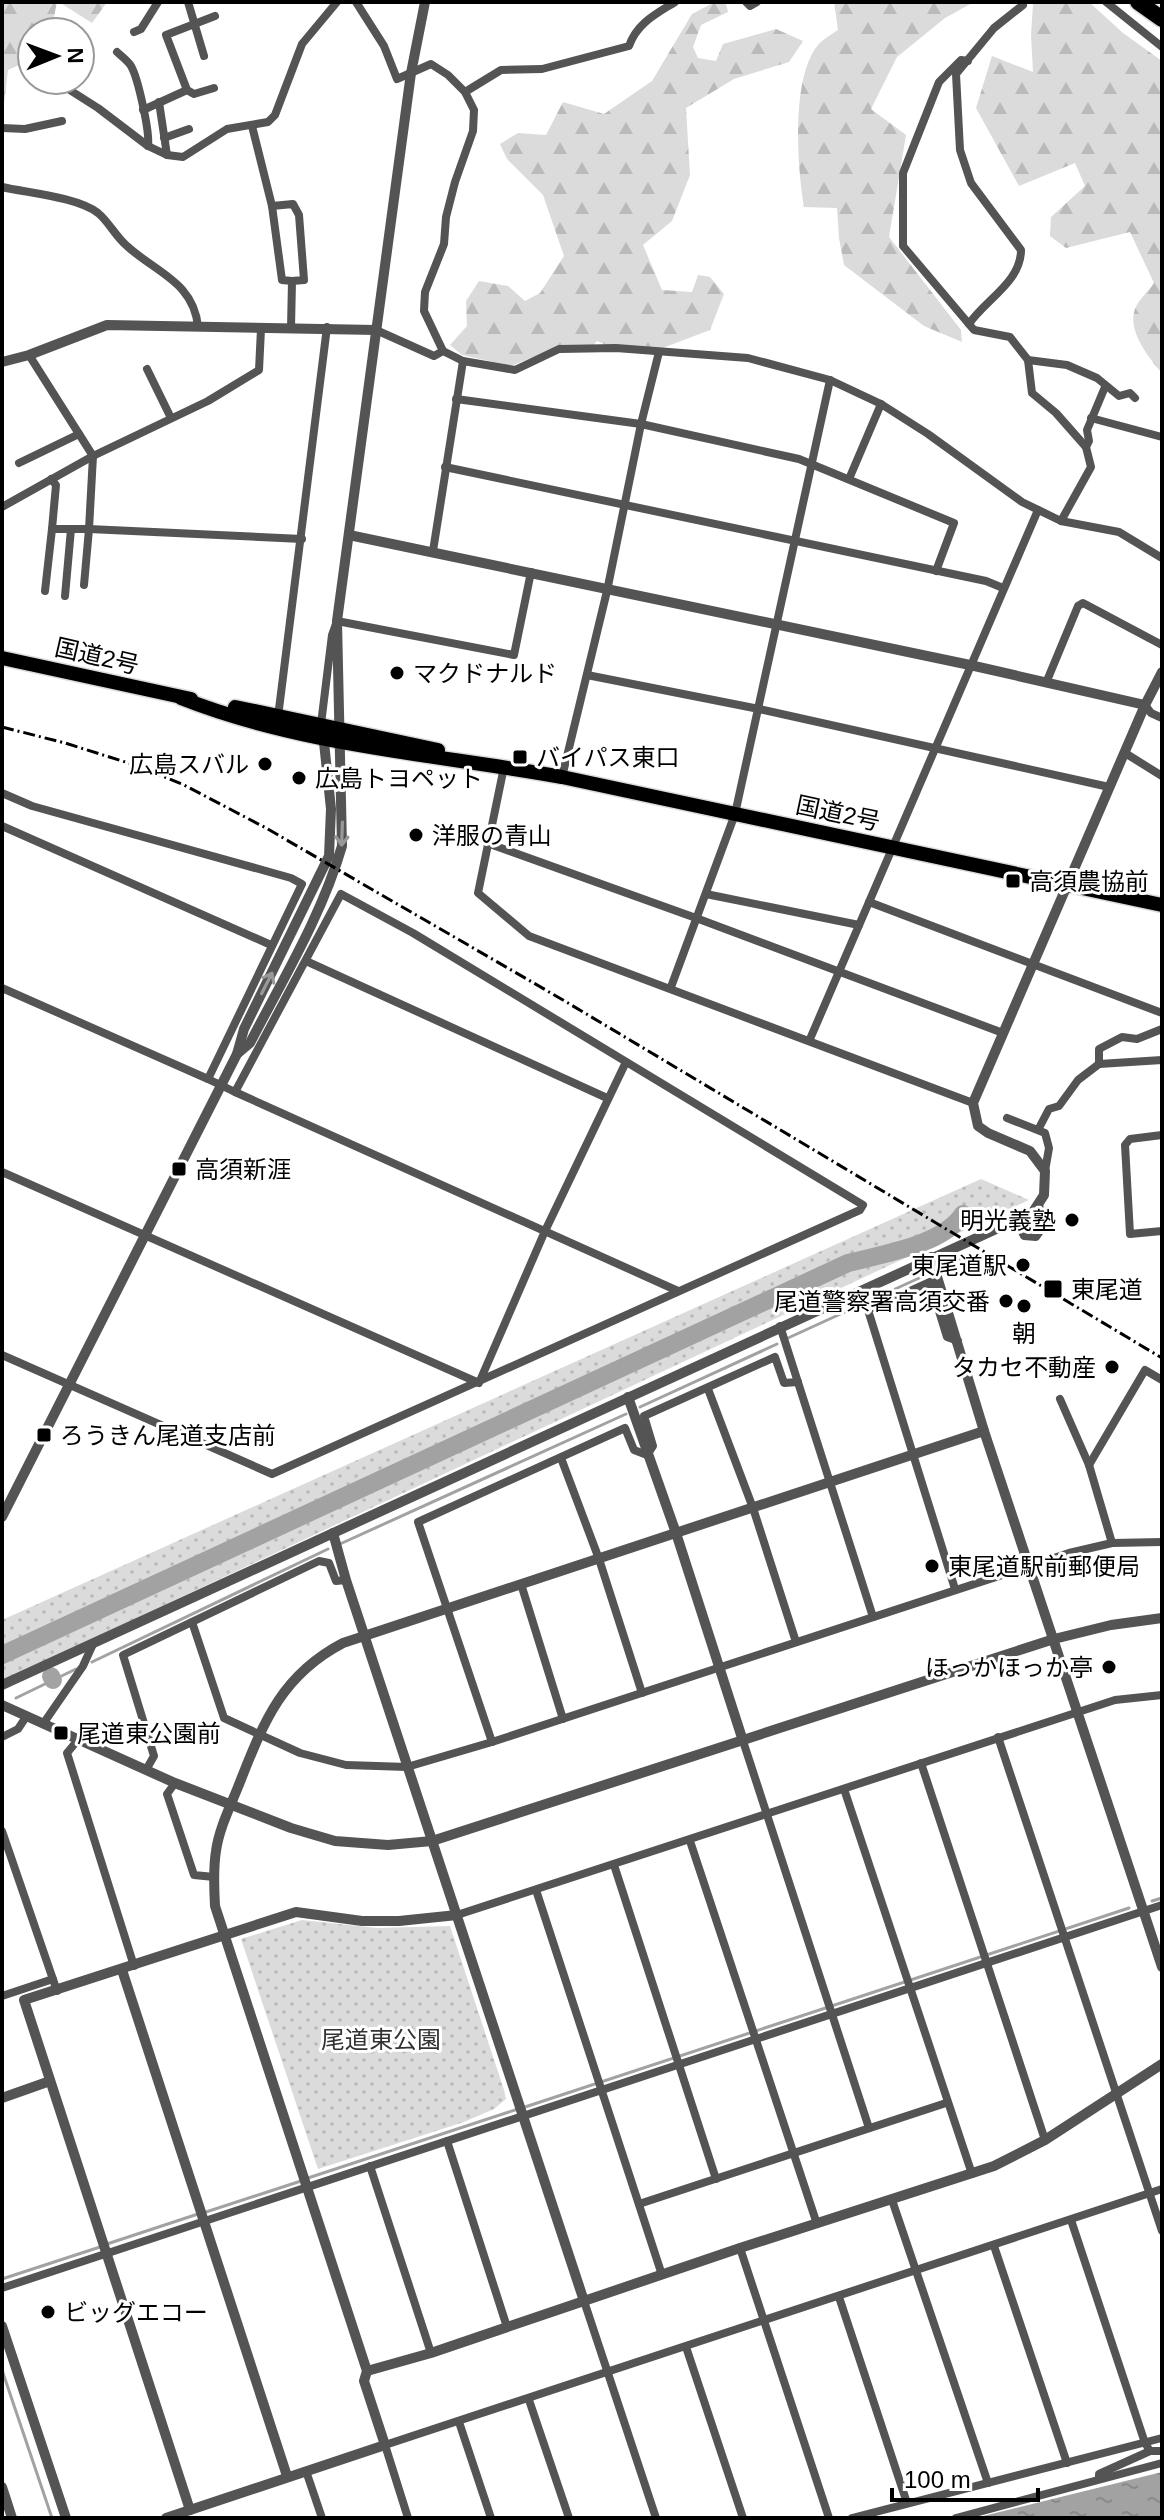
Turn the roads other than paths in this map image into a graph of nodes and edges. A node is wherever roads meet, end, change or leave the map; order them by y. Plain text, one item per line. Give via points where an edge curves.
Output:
1 (158, 2) edge
2 (188, 2) edge
3 (337, 2) edge
4 (356, 2) edge
5 (425, 2) edge
6 (675, 2) edge
7 (746, 2) edge
8 (757, 2) edge
9 (1106, 2) edge
10 (1138, 2) edge
11 (1023, 5) dead end
12 (215, 16) dead end
13 (1162, 19) edge
14 (195, 23) junction
15 (134, 32) dead end
16 (1162, 47) edge
17 (117, 52) dead end
18 (204, 56) dead end
19 (968, 61) junction
20 (411, 73) junction
21 (214, 88) dead end
22 (187, 90) junction
23 (465, 92) junction
24 (79, 96) edge
25 (159, 102) junction
26 (143, 110) junction
27 (62, 121) dead end
28 (252, 126) junction
29 (2, 128) edge
30 (189, 129) dead end
31 (164, 138) junction
32 (148, 146) junction
33 (167, 155) junction
34 (2, 187) edge
35 (272, 206) junction
36 (292, 281) junction
37 (969, 324) junction
38 (198, 327) junction
39 (327, 327) junction
40 (291, 328) junction
41 (261, 329) junction
42 (376, 330) junction
43 (443, 351) junction
44 (659, 352) junction
45 (29, 355) junction
46 (1028, 360) junction
47 (463, 361) junction
48 (2, 362) edge
49 (147, 369) dead end
50 (830, 380) junction
51 (1105, 387) junction
52 (1135, 398) dead end
53 (456, 399) junction
54 (881, 404) junction
55 (171, 418) junction
56 (1091, 418) junction
57 (641, 424) junction
58 (79, 434) junction
59 (1162, 437) edge
60 (1086, 447) junction
61 (93, 456) junction
62 (19, 463) dead end
63 (812, 463) junction
64 (445, 467) junction
65 (51, 479) junction
66 (849, 479) junction
67 (625, 506) junction
68 (2, 507) edge
69 (1038, 510) junction
70 (1061, 521) junction
71 (52, 529) junction
72 (71, 529) junction
73 (89, 529) junction
74 (349, 535) junction
75 (302, 539) junction
76 (794, 542) junction
77 (433, 551) junction
78 (1162, 558) edge
79 (936, 571) junction
80 (531, 572) junction
81 (84, 585) dead end
82 (1003, 588) junction
83 (45, 591) dead end
84 (607, 591) junction
85 (65, 596) dead end
86 (337, 621) junction
87 (775, 625) junction
88 (1162, 645) edge
89 (2, 658) edge
90 (970, 665) junction
91 (1162, 672) edge
92 (587, 675) junction
93 (1046, 683) junction
94 (181, 698) junction
95 (1145, 705) junction
96 (759, 709) junction
97 (278, 717) junction
98 (1162, 718) edge
99 (330, 732) junction
100 (935, 748) junction
101 (1125, 753) junction
102 (504, 767) junction
103 (1162, 776) edge
104 (562, 777) junction
105 (1109, 787) junction
106 (2, 793) edge
107 (735, 814) junction
108 (2, 826) edge
109 (487, 843) junction
110 (892, 847) junction
111 (1068, 886) junction
112 (706, 894) junction
113 (869, 902) junction
114 (1162, 905) edge
115 (696, 918) junction
116 (859, 925) junction
117 (271, 945) junction
118 (306, 961) junction
119 (1033, 966) junction
120 (839, 972) junction
121 (671, 987) junction
122 (2, 988) edge
123 (1162, 1013) edge
124 (1162, 1029) edge
125 (1003, 1033) junction
126 (810, 1039) junction
127 (1137, 1039) junction
128 (1142, 1059) junction
129 (1162, 1060) edge
130 (626, 1062) junction
131 (1099, 1064) junction
132 (208, 1079) junction
133 (221, 1086) junction
134 (235, 1092) junction
135 (607, 1098) junction
136 (973, 1103) junction
137 (1007, 1118) dead end
138 (1039, 1128) junction
139 (1162, 1135) edge
140 (1045, 1171) junction
141 (2, 1172) edge
142 (1039, 1204) junction
143 (1016, 1220) junction
144 (545, 1231) junction
145 (1162, 1231) edge
146 (146, 1234) junction
147 (931, 1257) junction
148 (678, 1291) junction
149 (780, 1326) junction
150 (958, 1341) junction
151 (2, 1355) edge
152 (1162, 1380) edge
153 (798, 1382) junction
154 (479, 1383) junction
155 (68, 1386) junction
156 (708, 1389) junction
157 (628, 1397) junction
158 (1060, 1399) dead end
159 (984, 1431) junction
160 (647, 1455) junction
161 (912, 1455) junction
162 (561, 1458) junction
163 (1089, 1465) junction
164 (830, 1483) junction
165 (753, 1508) junction
166 (2, 1517) edge
167 (333, 1533) junction
168 (676, 1533) junction
169 (1162, 1542) edge
170 (1112, 1543) junction
171 (599, 1559) junction
172 (1028, 1567) junction
173 (346, 1580) junction
174 (521, 1584) junction
175 (955, 1589) junction
176 (448, 1608) junction
177 (873, 1617) junction
178 (1162, 1618) edge
179 (192, 1622) junction
180 (365, 1635) junction
181 (1054, 1639) junction
182 (796, 1642) junction
183 (93, 1644) junction
184 (718, 1668) junction
185 (2, 1685) edge
186 (642, 1693) junction
187 (1162, 1695) edge
188 (2, 1705) edge
189 (1077, 1713) junction
190 (26, 1717) junction
191 (563, 1719) junction
192 (43, 1724) junction
193 (259, 1734) junction
194 (2, 1737) edge
195 (998, 1737) junction
196 (77, 1741) junction
197 (743, 1741) junction
198 (492, 1742) junction
199 (921, 1763) junction
200 (407, 1767) junction
201 (146, 1770) junction
202 (175, 1783) junction
203 (844, 1789) junction
204 (231, 1805) junction
205 (767, 1813) junction
206 (2, 1831) edge
207 (432, 1841) junction
208 (690, 1841) junction
209 (614, 1865) junction
210 (214, 1877) junction
211 (536, 1890) junction
212 (1162, 1905) edge
213 (1144, 1911) junction
214 (457, 1915) junction
215 (1063, 1933) junction
216 (223, 1936) junction
217 (986, 1958) junction
218 (134, 1966) junction
219 (1162, 1967) edge
220 (122, 1970) junction
221 (53, 1979) junction
222 (907, 1984) junction
223 (57, 1991) junction
224 (2, 1996) edge
225 (831, 2009) junction
226 (753, 2034) junction
227 (678, 2060) junction
228 (1162, 2064) edge
229 (50, 2081) junction
230 (601, 2085) junction
231 (1116, 2094) junction
232 (2, 2098) edge
233 (946, 2103) junction
234 (521, 2111) junction
235 (869, 2128) junction
236 (1045, 2140) junction
237 (447, 2141) junction
238 (794, 2153) junction
239 (370, 2166) junction
240 (972, 2174) junction
241 (716, 2179) junction
242 (304, 2183) junction
243 (1162, 2189) edge
244 (1149, 2192) junction
245 (892, 2200) junction
246 (639, 2204) junction
247 (201, 2216) junction
248 (1071, 2220) junction
249 (817, 2224) junction
250 (1162, 2231) edge
251 (994, 2246) junction
252 (104, 2248) junction
253 (740, 2248) junction
254 (918, 2271) junction
255 (662, 2275) junction
256 (2, 2288) edge
257 (839, 2297) junction
258 (584, 2301) junction
259 (763, 2321) junction
260 (2, 2326) edge
261 (507, 2327) junction
262 (686, 2347) junction
263 (431, 2353) junction
264 (367, 2371) junction
265 (608, 2373) junction
266 (529, 2400) junction
267 (459, 2422) junction
268 (1162, 2438) edge
269 (385, 2445) junction
270 (1148, 2447) junction
271 (1162, 2451) edge
272 (1067, 2463) junction
273 (1162, 2463) edge
274 (306, 2471) junction
275 (287, 2476) junction
276 (1100, 2479) junction
277 (988, 2483) junction
278 (2, 2487) edge
279 (907, 2503) junction
280 (190, 2510) junction
281 (12, 2518) edge
282 (66, 2518) edge
283 (166, 2518) edge
284 (322, 2518) edge
285 (408, 2518) edge
286 (491, 2518) edge
287 (569, 2518) edge
288 (656, 2518) edge
289 (743, 2518) edge
290 (829, 2518) edge
291 (852, 2518) edge
292 (956, 2518) edge

1 - 15 street
2 - 14 street
3 - 28 street via 302,44 275,115
4 - 20 street via 384,46 397,79
5 - 20 street
6 - 23 street via 646,20 629,46 542,69 501,70
7 - 8 street
9 - 16 street
10 - 13 highway
11 - 19 street via 994,28
12 - 14 street
14 - 18 street
14 - 22 street via 166,35
17 - 26 street via 131,66
19 - 37 street via 956,74 960,150 971,183 1021,250 1006,286
19 - 37 street via 961,60 939,82 903,173 903,246
20 - 23 street via 431,64
20 - 42 street
21 - 22 street via 194,94
22 - 25 street
23 - 43 street via 474,110 473,131 446,217 444,244 425,292 424,311
24 - 32 street
25 - 26 street
25 - 31 street
26 - 32 street
27 - 29 street
28 - 33 street via 227,129 183,157
28 - 35 street
30 - 31 street
31 - 33 street
32 - 33 street
34 - 38 street via 97,213 128,247 165,272 187,297
35 - 36 street via 282,280
35 - 36 street via 293,204 299,215 304,280
36 - 40 street
37 - 46 street via 974,330 1010,337
38 - 41 street
38 - 45 street via 107,325
39 - 40 street
39 - 42 street
39 - 75 street
40 - 41 street
41 - 55 street via 259,370
42 - 43 street via 434,356
42 - 74 street
43 - 47 street
44 - 47 street via 559,349 515,370
44 - 50 street via 748,358
44 - 57 street
45 - 48 street
45 - 58 street
46 - 51 street via 1067,365
46 - 60 street via 1032,393
47 - 53 street
49 - 55 street
50 - 54 street
50 - 63 street
51 - 52 street
51 - 56 street
53 - 57 street
53 - 64 street
54 - 66 street
54 - 69 street
55 - 61 street
56 - 59 street
56 - 60 street
57 - 63 street
57 - 67 street
58 - 61 street
58 - 62 street
60 - 70 street via 1091,467
61 - 65 street
61 - 73 street
63 - 66 street
63 - 76 street
64 - 67 street
64 - 77 street
65 - 68 street
65 - 71 street via 56,485
66 - 79 street via 954,523
67 - 76 street
67 - 84 street
69 - 70 street
69 - 82 street
70 - 78 street via 1119,532
71 - 72 street
71 - 83 street
72 - 73 street
72 - 85 street
73 - 75 street
73 - 81 street
74 - 77 street
74 - 86 street
75 - 97 street
76 - 79 street
76 - 87 street
77 - 80 street
79 - 82 street
80 - 84 street
80 - 86 street via 514,655
82 - 90 street
84 - 87 street
84 - 92 street
86 - 99 street
86 - 99 street via 332,635
87 - 90 street
87 - 96 street
88 - 93 street via 1083,603
89 - 94 highway, 国道2号
90 - 93 street
90 - 100 street
91 - 95 street
92 - 96 street
92 - 104 street
93 - 95 street
94 - 97 highway, 国道2号
94 - 99 highway, 国道2号 via 222,714
95 - 98 street
95 - 101 street
96 - 100 street
96 - 107 street
97 - 99 highway, 国道2号
99 - 102 highway, 国道2号
99 - 133 street via 342,846 332,880 250,1043 237,1054
100 - 105 street
100 - 110 street
101 - 103 street
101 - 105 street
102 - 104 highway, 国道2号
102 - 109 street
104 - 107 highway, 国道2号
105 - 111 street
106 - 117 street via 302,884
107 - 110 highway, 国道2号
107 - 112 street
108 - 117 street
109 - 115 street
109 - 121 street via 478,893 529,936
110 - 111 highway, 国道2号
110 - 113 street
111 - 114 highway, 国道2号
111 - 119 street
112 - 115 street
112 - 116 street
113 - 116 street
113 - 119 street
115 - 120 street
115 - 121 street
116 - 120 street
117 - 132 street
118 - 130 street via 341,894
118 - 134 street
118 - 135 street
119 - 123 street
119 - 125 street
120 - 125 street
120 - 126 street
121 - 126 street
122 - 132 street
124 - 127 street
125 - 136 street
126 - 136 street
127 - 128 street
127 - 131 street via 1122,1037 1099,1049
128 - 129 street
128 - 131 street
130 - 135 street
130 - 148 street via 863,1205
131 - 138 street via 1078,1080 1059,1106 1049,1109
132 - 133 street
133 - 134 street
133 - 146 street
134 - 144 street
135 - 144 street
136 - 140 street via 978,1126 1030,1151
137 - 138 street
138 - 140 street via 1049,1148
139 - 145 street via 1130,1139 1125,1145 1130,1234
140 - 142 street
141 - 146 street
142 - 143 street
142 - 143 street via 1043,1227 1036,1237 1024,1236
143 - 147 street
144 - 148 street
144 - 154 street
146 - 154 street
146 - 155 street
147 - 149 street
147 - 150 street
148 - 154 street
149 - 153 street
149 - 157 street
150 - 159 street
150 - 161 street via 947,1337 930,1282 868,1310
151 - 155 street
152 - 163 street via 1145,1370
153 - 156 street via 784,1383 775,1357
153 - 164 street
154 - 155 street via 272,1474
155 - 166 street
156 - 160 street via 644,1416 653,1446
156 - 165 street
157 - 160 street
157 - 167 street
158 - 163 street
159 - 161 street
159 - 172 street
160 - 162 street via 634,1450 625,1428
160 - 168 street
161 - 164 street
161 - 175 street
162 - 171 street
162 - 176 street via 418,1522
163 - 170 street
164 - 165 street
164 - 177 street
165 - 168 street
165 - 182 street
167 - 173 street
167 - 183 street
168 - 171 street
168 - 184 street
169 - 170 street
170 - 172 street
171 - 174 street
171 - 186 street
172 - 175 street
172 - 181 street
173 - 179 street via 336,1581 329,1563 319,1561
173 - 180 street
174 - 176 street
174 - 191 street
175 - 177 street
176 - 180 street
176 - 198 street
177 - 182 street
178 - 181 street
179 - 193 street via 224,1718
179 - 201 street via 123,1655 154,1756
180 - 193 street via 301,1670
180 - 200 street
181 - 189 street
181 - 197 street
182 - 184 street
183 - 185 street
183 - 192 street
184 - 186 street
184 - 197 street
186 - 191 street
187 - 189 street via 1115,1700
188 - 190 street
189 - 195 street
189 - 213 street
190 - 192 street
190 - 194 street via 18,1729
191 - 198 street
192 - 196 street
193 - 200 street via 300,1753 346,1765
193 - 204 street
195 - 199 street
195 - 215 street
196 - 201 street
196 - 218 street via 67,1753
197 - 205 street
197 - 207 street
198 - 200 street
199 - 203 street
199 - 217 street
200 - 207 street
201 - 202 street
202 - 204 street
202 - 210 street via 167,1794 194,1875
203 - 205 street
203 - 222 street
204 - 207 street via 335,1841
204 - 210 street via 216,1849
205 - 208 street
205 - 225 street
206 - 221 street
207 - 214 street
208 - 209 street
208 - 226 street
209 - 211 street
209 - 227 street
210 - 216 street
211 - 214 street
211 - 230 street
212 - 213 street
213 - 215 street
213 - 219 street
214 - 216 street via 362,1921 296,1912
214 - 234 street
215 - 217 street
215 - 231 street
216 - 218 street
216 - 242 street
217 - 222 street
217 - 236 street
218 - 220 street
220 - 223 street
220 - 247 street
221 - 223 street
221 - 224 street
222 - 225 street
222 - 233 street
223 - 229 street via 24,2000
225 - 226 street
225 - 235 street
226 - 227 street
226 - 238 street
227 - 230 street
227 - 241 street
228 - 231 street
229 - 232 street
229 - 252 street
230 - 234 street
230 - 246 street
231 - 236 street
231 - 244 street
233 - 235 street
233 - 240 street
234 - 237 street
234 - 258 street
235 - 238 street
236 - 240 street
237 - 239 street
237 - 261 street
238 - 241 street
238 - 249 street
239 - 242 street
239 - 263 street
240 - 245 street
241 - 246 street
242 - 247 street
242 - 264 street
243 - 244 street
244 - 248 street
244 - 250 street
245 - 249 street
245 - 254 street
246 - 255 street
247 - 252 street
247 - 275 street
248 - 251 street
248 - 270 street
249 - 253 street
251 - 254 street
251 - 272 street
252 - 256 street
252 - 280 street
253 - 255 street
253 - 259 street
254 - 257 street
254 - 277 street
255 - 258 street
257 - 259 street
257 - 279 street
258 - 261 street
258 - 265 street
259 - 262 street
259 - 290 street
260 - 282 street
261 - 263 street
262 - 265 street
262 - 289 street
263 - 264 street
264 - 269 street via 364,2381
265 - 266 street
265 - 288 street
266 - 267 street
266 - 287 street
267 - 269 street
267 - 286 street
268 - 270 street
269 - 274 street
269 - 285 street
270 - 271 street
270 - 272 street
270 - 276 street via 1099,2474
272 - 277 street
273 - 276 street
274 - 275 street
274 - 284 street
275 - 280 street
276 - 292 street
277 - 279 street
278 - 281 street
279 - 291 street
280 - 283 street

